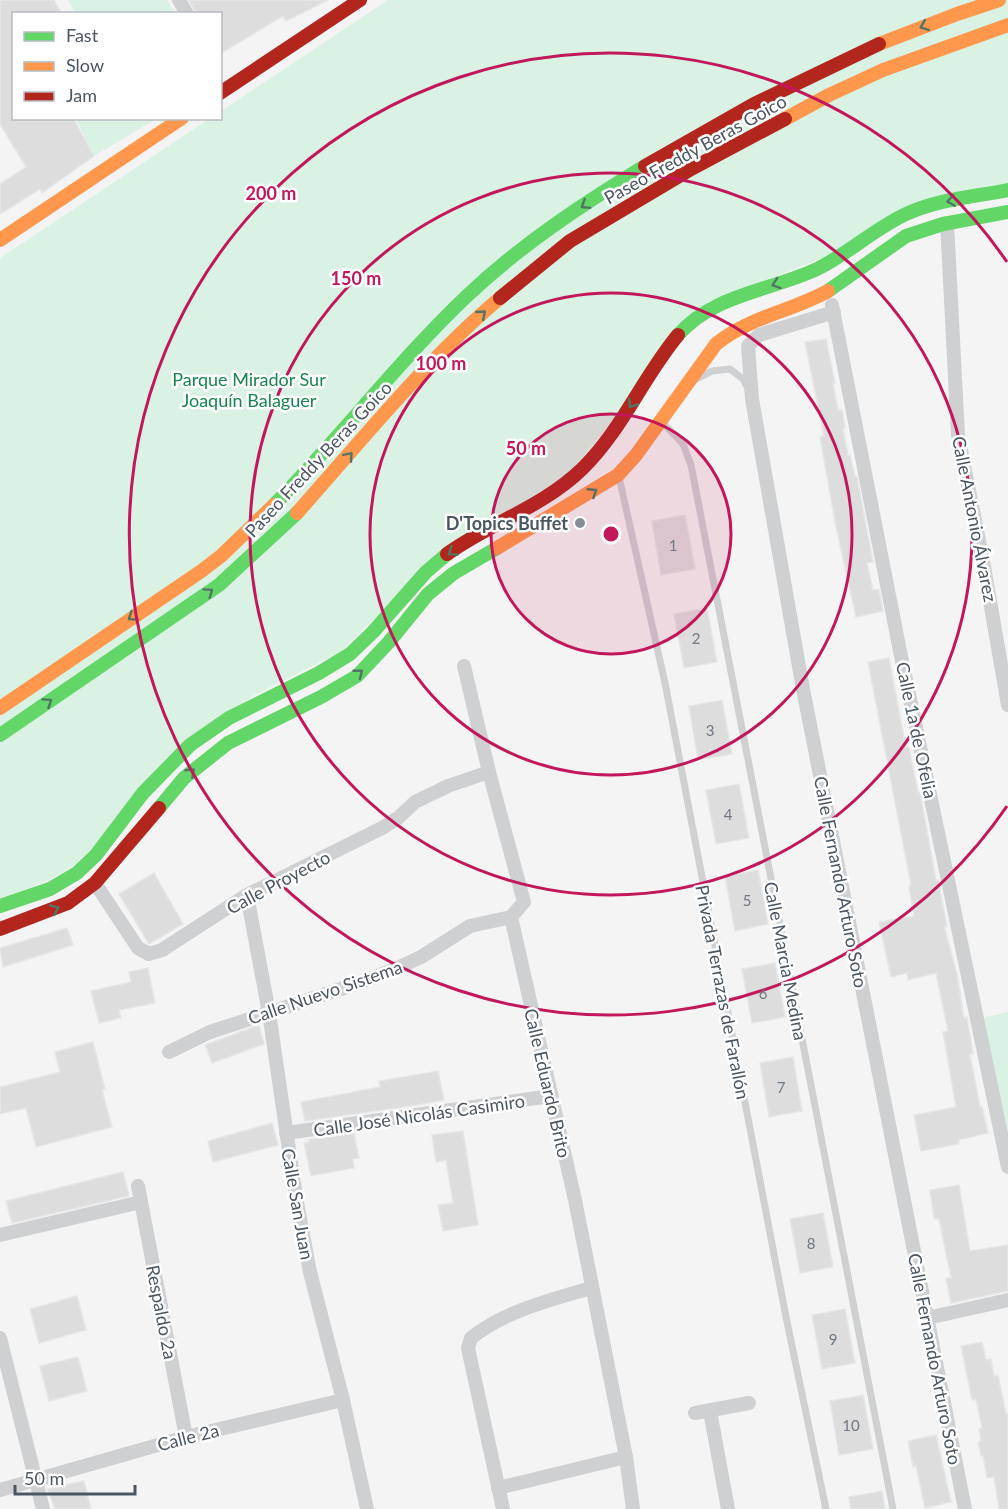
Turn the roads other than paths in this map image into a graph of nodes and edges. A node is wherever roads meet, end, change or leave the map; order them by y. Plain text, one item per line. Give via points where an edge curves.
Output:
1 (360, 0) edge
2 (999, 0) edge
3 (961, 11) junction
4 (1008, 25) edge
5 (969, 38) junction
6 (224, 90) edge
7 (179, 120) edge
8 (1008, 190) edge
9 (1008, 212) edge
10 (947, 223) junction
11 (0, 240) edge
12 (828, 292) junction
13 (834, 312) junction
14 (688, 383) junction
15 (752, 399) junction
16 (661, 421) junction
17 (618, 475) junction
18 (1005, 659) edge
19 (464, 666) dead end
20 (1008, 705) edge
21 (0, 708) edge
22 (0, 735) edge
23 (489, 772) junction
24 (95, 884) junction
25 (247, 895) junction
26 (0, 906) edge
27 (511, 917) junction
28 (0, 929) edge
29 (269, 1013) junction
30 (169, 1052) dead end
31 (551, 1096) junction
32 (286, 1133) junction
33 (1008, 1167) edge
34 (138, 1186) dead end
35 (141, 1202) junction
36 (0, 1235) edge
37 (591, 1288) junction
38 (1008, 1300) edge
39 (927, 1318) junction
40 (0, 1338) edge
41 (344, 1400) junction
42 (749, 1403) dead end
43 (710, 1411) junction
44 (695, 1413) dead end
45 (186, 1437) junction
46 (626, 1457) junction
47 (36, 1478) junction
48 (498, 1488) junction
49 (0, 1490) edge
50 (43, 1509) edge
51 (367, 1509) edge
52 (503, 1509) edge
53 (633, 1509) edge
54 (728, 1509) edge
55 (826, 1509) edge
56 (893, 1509) edge
57 (965, 1509) edge

1 - 6 street
2 - 3 street, Paseo Freddy Beras Goico
3 - 5 street
3 -> 21 street, Paseo Freddy Beras Goico via 860,51 785,87 647,165 533,240 471,292 415,347 290,488 218,558
4 - 5 street, Paseo Freddy Beras Goico
22 -> 5 street, Paseo Freddy Beras Goico via 228,578 289,522 433,361 478,317 570,241 691,169 819,100 882,70
7 - 11 street
8 -> 26 street via 918,208 823,265 725,302 697,318 671,344 622,419 581,470 554,491 440,560 349,655 224,719 191,744 137,800 92,860 67,881
9 - 10 street
10 - 12 street via 904,237
10 - 18 street, Calle Antonio Álvarez via 958,435
12 - 13 street, Calle 1a de Ofelia
12 - 14 street via 729,332
13 - 15 street, Calle Fernando Arturo Soto via 759,335 748,346
13 - 33 street, Calle 1a de Ofelia
14 - 15 lane via 712,371 730,369 743,380
14 - 16 street
15 - 39 street, Calle Fernando Arturo Soto via 803,689
16 - 17 street
16 - 56 lane, Calle Marcia Medina via 683,444 691,465
24 -> 17 street via 202,762 228,743 357,676 428,594 454,573
17 - 55 lane, Privada Terrazas de Farallón via 664,683
18 - 20 street, Calle Antonio Álvarez
19 - 23 street
23 - 25 street, Calle Proyecto via 415,802 382,828
23 - 27 street via 524,903
24 - 25 street, Calle Proyecto via 138,948 149,954 162,950
28 -> 24 street via 68,903
25 - 29 street, Calle San Juan
27 - 29 street, Calle Nuevo Sistema via 470,926 395,969
27 - 31 street, Calle Eduardo Brito
29 - 30 street, Calle Nuevo Sistema via 210,1032
29 - 32 street, Calle San Juan
31 - 32 street, Calle José Nicolás Casimiro
31 - 37 street, Calle Eduardo Brito
32 - 41 street, Calle San Juan via 310,1272
34 - 35 street, Respaldo 2a
35 - 36 street
35 - 45 street, Respaldo 2a
37 - 46 street, Calle Eduardo Brito
37 - 48 street via 537,1304 471,1338 468,1348
38 - 39 street
39 - 57 street, Calle Fernando Arturo Soto
40 - 47 street
41 - 45 street, Calle 2a
41 - 51 street, Calle San Juan
42 - 43 street
43 - 44 street
43 - 54 street
45 - 47 street, Calle 2a
46 - 48 street
46 - 53 street, Calle Eduardo Brito
47 - 49 street, Calle 2a
47 - 50 street
48 - 52 street

